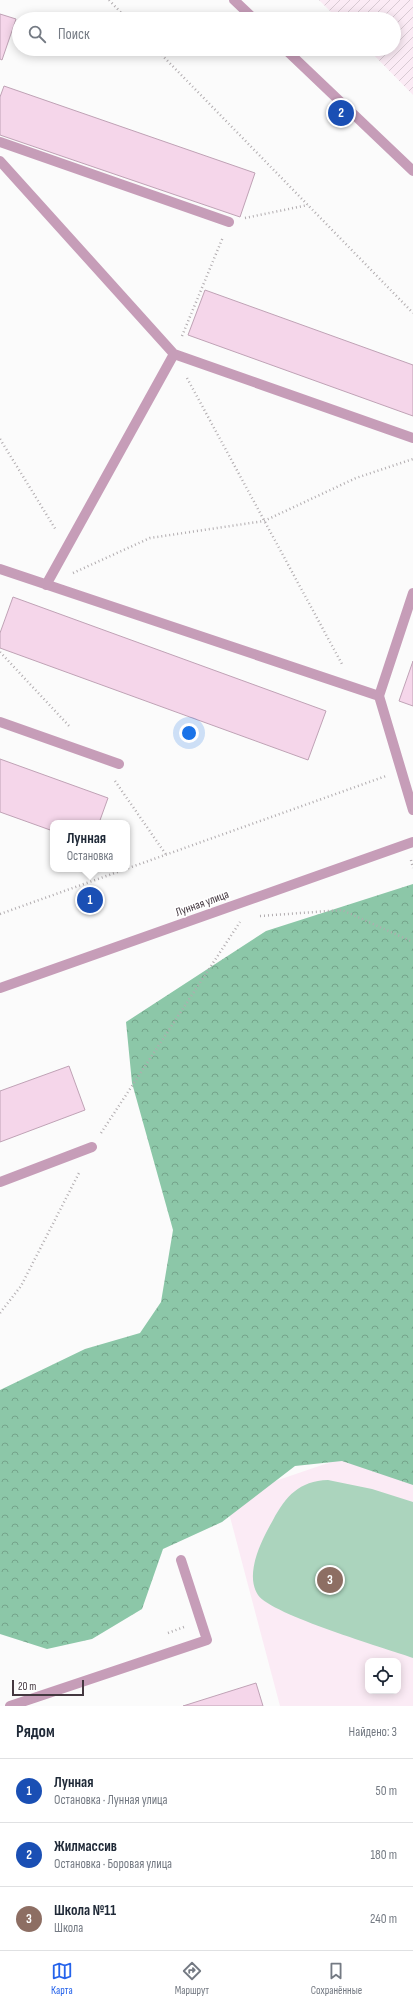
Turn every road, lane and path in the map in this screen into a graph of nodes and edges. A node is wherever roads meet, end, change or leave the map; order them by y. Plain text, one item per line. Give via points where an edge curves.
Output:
1 (109, 0) edge
2 (234, 0) edge
3 (120, 12) edge
4 (247, 12) edge
5 (163, 56) edge
6 (292, 56) edge
7 (0, 142) edge
8 (0, 161) edge
9 (413, 171) edge
10 (308, 205) junction
11 (229, 222) junction
12 (413, 313) edge
13 (174, 354) junction
14 (413, 438) edge
15 (0, 439) edge
16 (413, 459) edge
17 (264, 521) junction
18 (59, 535) dead end
19 (0, 569) edge
20 (46, 585) junction
21 (413, 593) edge
22 (354, 688) junction
23 (379, 696) junction
24 (0, 722) edge
25 (119, 764) dead end
26 (401, 771) junction
27 (413, 810) edge
28 (413, 842) edge
29 (130, 868) edge
30 (118, 872) edge
31 (0, 914) edge
32 (258, 916) dead end
33 (243, 917) dead end
34 (413, 942) edge
35 (0, 988) edge
36 (92, 1147) junction
37 (0, 1182) edge
38 (0, 1313) edge
39 (182, 1560) dead end
40 (10, 1706) edge

1 - 3 path
2 - 4 street
5 - 10 path
6 - 9 street
7 - 11 street
8 - 13 street
10 - 11 path
10 - 12 path
11 - 13 path
13 - 14 street
13 - 17 path
13 - 20 street
15 - 18 path
16 - 17 path via 356,478
17 - 20 path via 150,538
17 - 22 path
19 - 20 street
20 - 22 street
21 - 23 street
22 - 23 street
23 - 26 street
24 - 25 street
26 - 27 street
26 - 29 path
28 - 35 street, Лунная улица
30 - 31 path
32 - 34 path via 342,910
33 - 36 path
36 - 37 street
36 - 38 path via 21,1286
39 - 40 street via 207,1640

